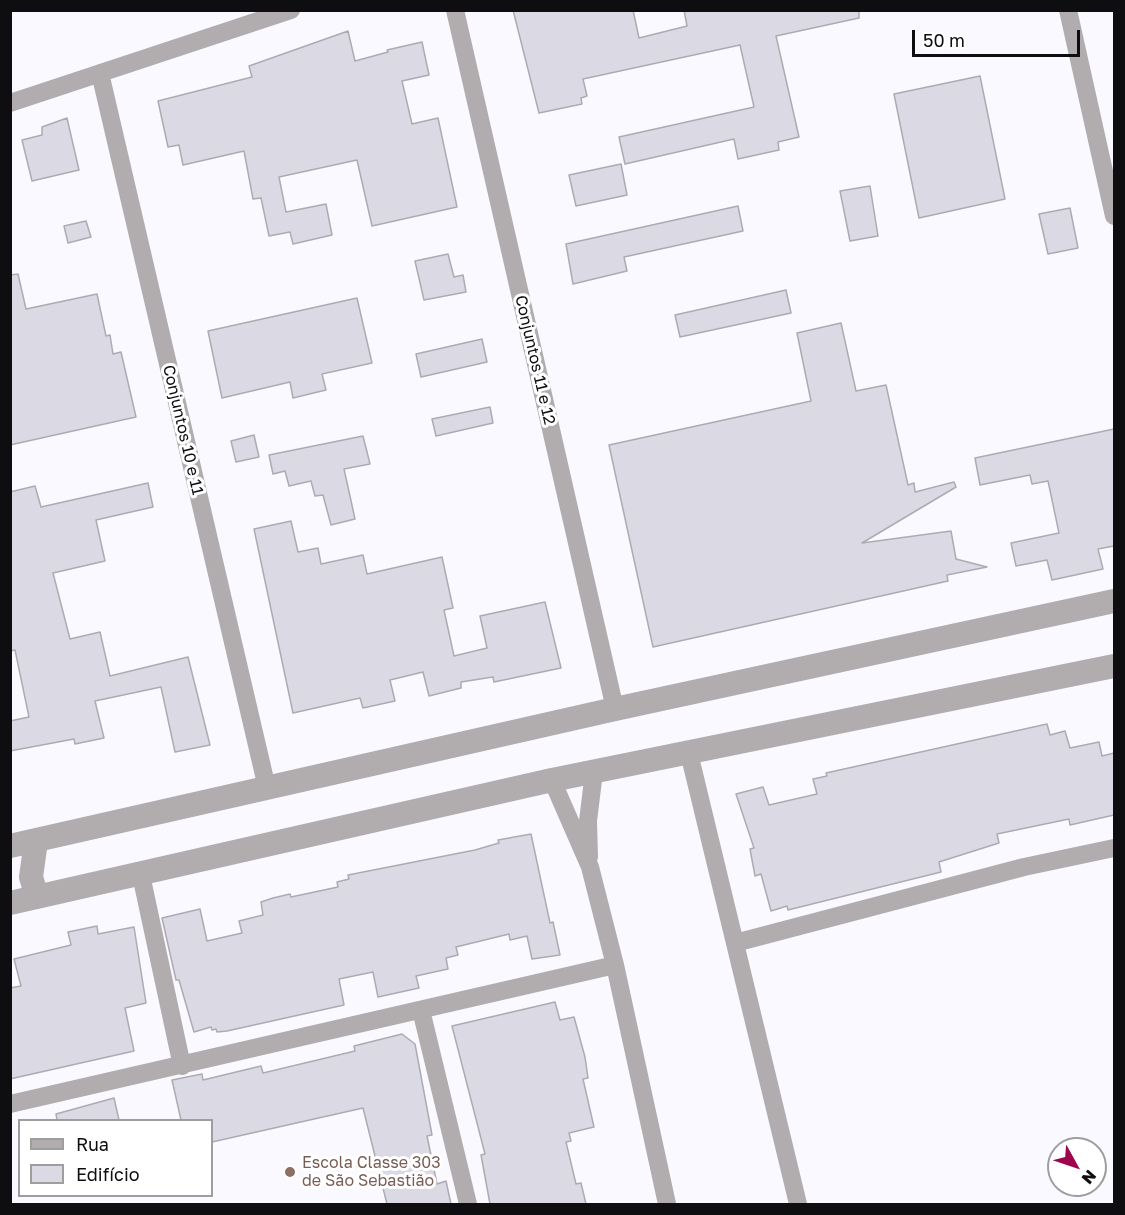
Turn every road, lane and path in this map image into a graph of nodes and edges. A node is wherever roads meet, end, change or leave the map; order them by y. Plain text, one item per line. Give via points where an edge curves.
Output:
1 (291, 10) edge
2 (455, 10) edge
3 (1068, 10) edge
4 (100, 73) junction
5 (10, 103) edge
6 (1114, 216) edge
7 (1114, 601) edge
8 (1114, 666) edge
9 (615, 709) junction
10 (689, 753) junction
11 (594, 772) junction
12 (552, 780) junction
13 (267, 788) junction
14 (36, 841) junction
15 (10, 846) edge
16 (1114, 848) edge
17 (590, 867) junction
18 (141, 874) junction
19 (37, 897) junction
20 (10, 903) edge
21 (735, 943) junction
22 (615, 965) junction
23 (421, 1010) junction
24 (182, 1066) junction
25 (10, 1104) edge
26 (468, 1204) edge
27 (667, 1204) edge
28 (798, 1204) edge

1 - 4 street
2 - 9 street, Conjuntos 11 e 12
3 - 6 street
4 - 5 street
4 - 13 street, Conjuntos 10 e 11
7 - 9 street
8 - 10 street
9 - 13 street
10 - 11 street
10 - 21 street
11 - 12 street
11 - 17 street via 588,821
12 - 17 street
12 - 18 street
13 - 14 street
14 - 15 street
14 - 19 street via 31,877
16 - 21 street via 1024,867
17 - 22 street
18 - 19 street
18 - 24 street
19 - 20 street
21 - 28 street
22 - 23 street
22 - 27 street
23 - 24 street
23 - 26 street
24 - 25 street

